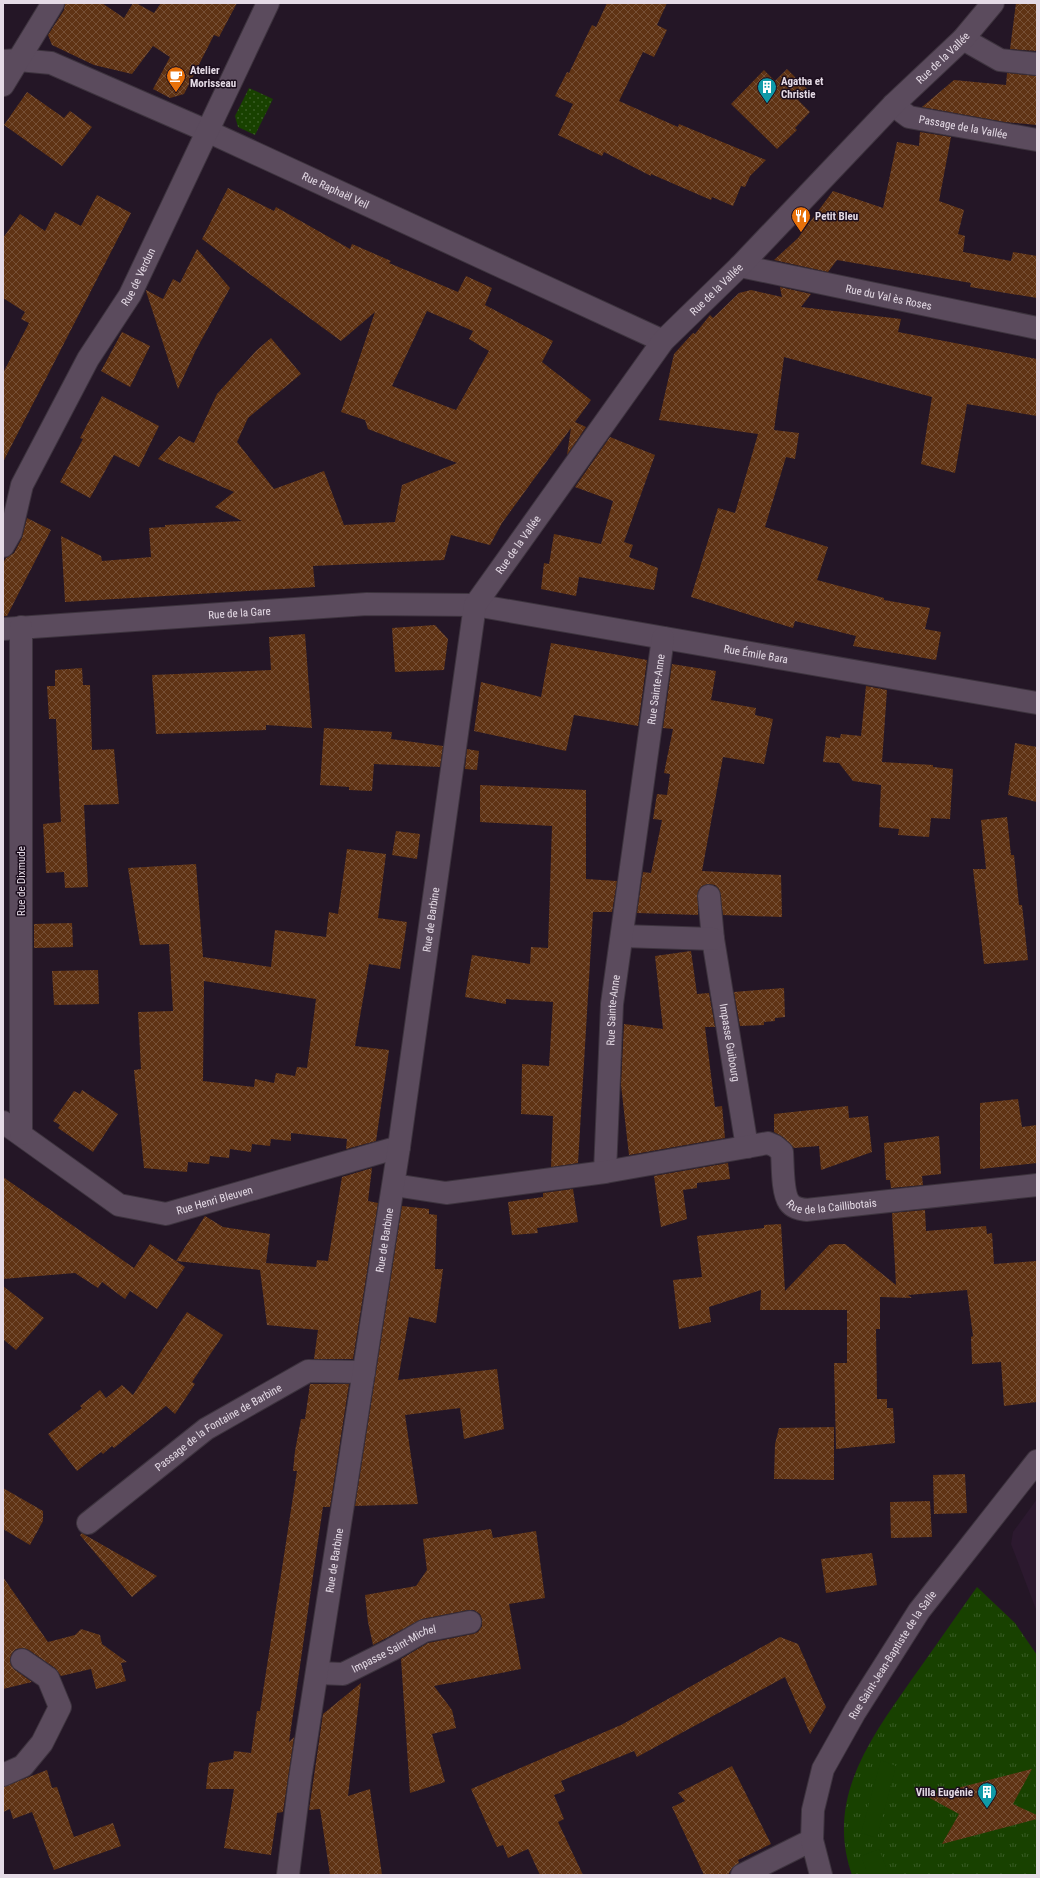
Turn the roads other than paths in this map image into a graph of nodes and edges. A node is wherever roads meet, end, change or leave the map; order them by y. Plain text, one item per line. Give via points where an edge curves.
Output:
1 (53, 3) edge
2 (268, 3) edge
3 (994, 3) edge
4 (963, 38) junction
5 (11, 61) edge
6 (1037, 64) edge
7 (3, 86) edge
8 (893, 105) junction
9 (207, 131) junction
10 (1037, 140) edge
11 (740, 266) junction
12 (1037, 328) edge
13 (663, 341) junction
14 (3, 546) edge
15 (476, 605) junction
16 (12, 628) edge
17 (663, 638) junction
18 (1037, 703) edge
19 (709, 896) dead end
20 (622, 936) junction
21 (714, 939) junction
22 (3, 1122) edge
23 (21, 1134) junction
24 (400, 1147) junction
25 (747, 1147) junction
26 (605, 1172) junction
27 (394, 1185) junction
28 (1037, 1185) edge
29 (364, 1372) junction
30 (1037, 1461) edge
31 (88, 1523) dead end
32 (470, 1622) dead end
33 (22, 1660) dead end
34 (317, 1673) junction
35 (3, 1775) edge
36 (812, 1840) junction
37 (288, 1875) edge
38 (742, 1875) edge
39 (821, 1875) edge

1 - 5 street
2 - 9 street, Rue de Verdun
3 - 4 street, Rue de la Vallée
4 - 6 street via 1000,60
4 - 8 street, Rue de la Vallée
5 - 7 street
5 - 9 street, Rue Raphaël Veil via 51,63
8 - 10 street, Passage de la Vallée via 909,117
8 - 11 street, Rue de la Vallée
9 - 13 street, Rue Raphaël Veil
9 - 14 street, Rue de Verdun via 130,294 88,359 22,485 11,532
11 - 12 street, Rue du Val ès Roses
11 - 13 street, Rue de la Vallée
13 - 15 street, Rue de la Vallée
15 - 16 street, Rue de la Gare via 367,604
15 - 17 street, Rue Émile Bara
15 - 24 street, Rue de Barbine
16 - 23 street, Rue de Dixmude
17 - 18 street, Rue Émile Bara
17 - 20 street, Rue Sainte-Anne
19 - 21 street, Impasse Guibourg
20 - 21 street
20 - 26 street, Rue Sainte-Anne via 612,1004
21 - 25 street, Impasse Guibourg
22 - 23 street, Rue Henri Bleuven
23 - 24 street, Rue Henri Bleuven via 119,1205 166,1214
24 - 27 street, Rue de Barbine
25 - 26 street, Rue de la Caillibotais
25 - 28 street, Rue de la Caillibotais via 768,1143 782,1152 786,1196 789,1203 796,1208 806,1210
26 - 27 street via 446,1193
27 - 29 street, Rue de Barbine
29 - 31 street, Passage de la Fontaine de Barbine via 308,1370 206,1429
29 - 34 street, Rue de Barbine
30 - 36 street, Rue Saint-Jean-Baptiste de la Salle via 919,1610 855,1712 822,1769 813,1810
32 - 34 street, Impasse Saint-Michel via 424,1631 342,1674
33 - 35 street via 48,1678 60,1707 42,1743 23,1766
34 - 37 street, Rue de Barbine
36 - 38 street
36 - 39 street, Rue Saint-Jean-Baptiste de la Salle

